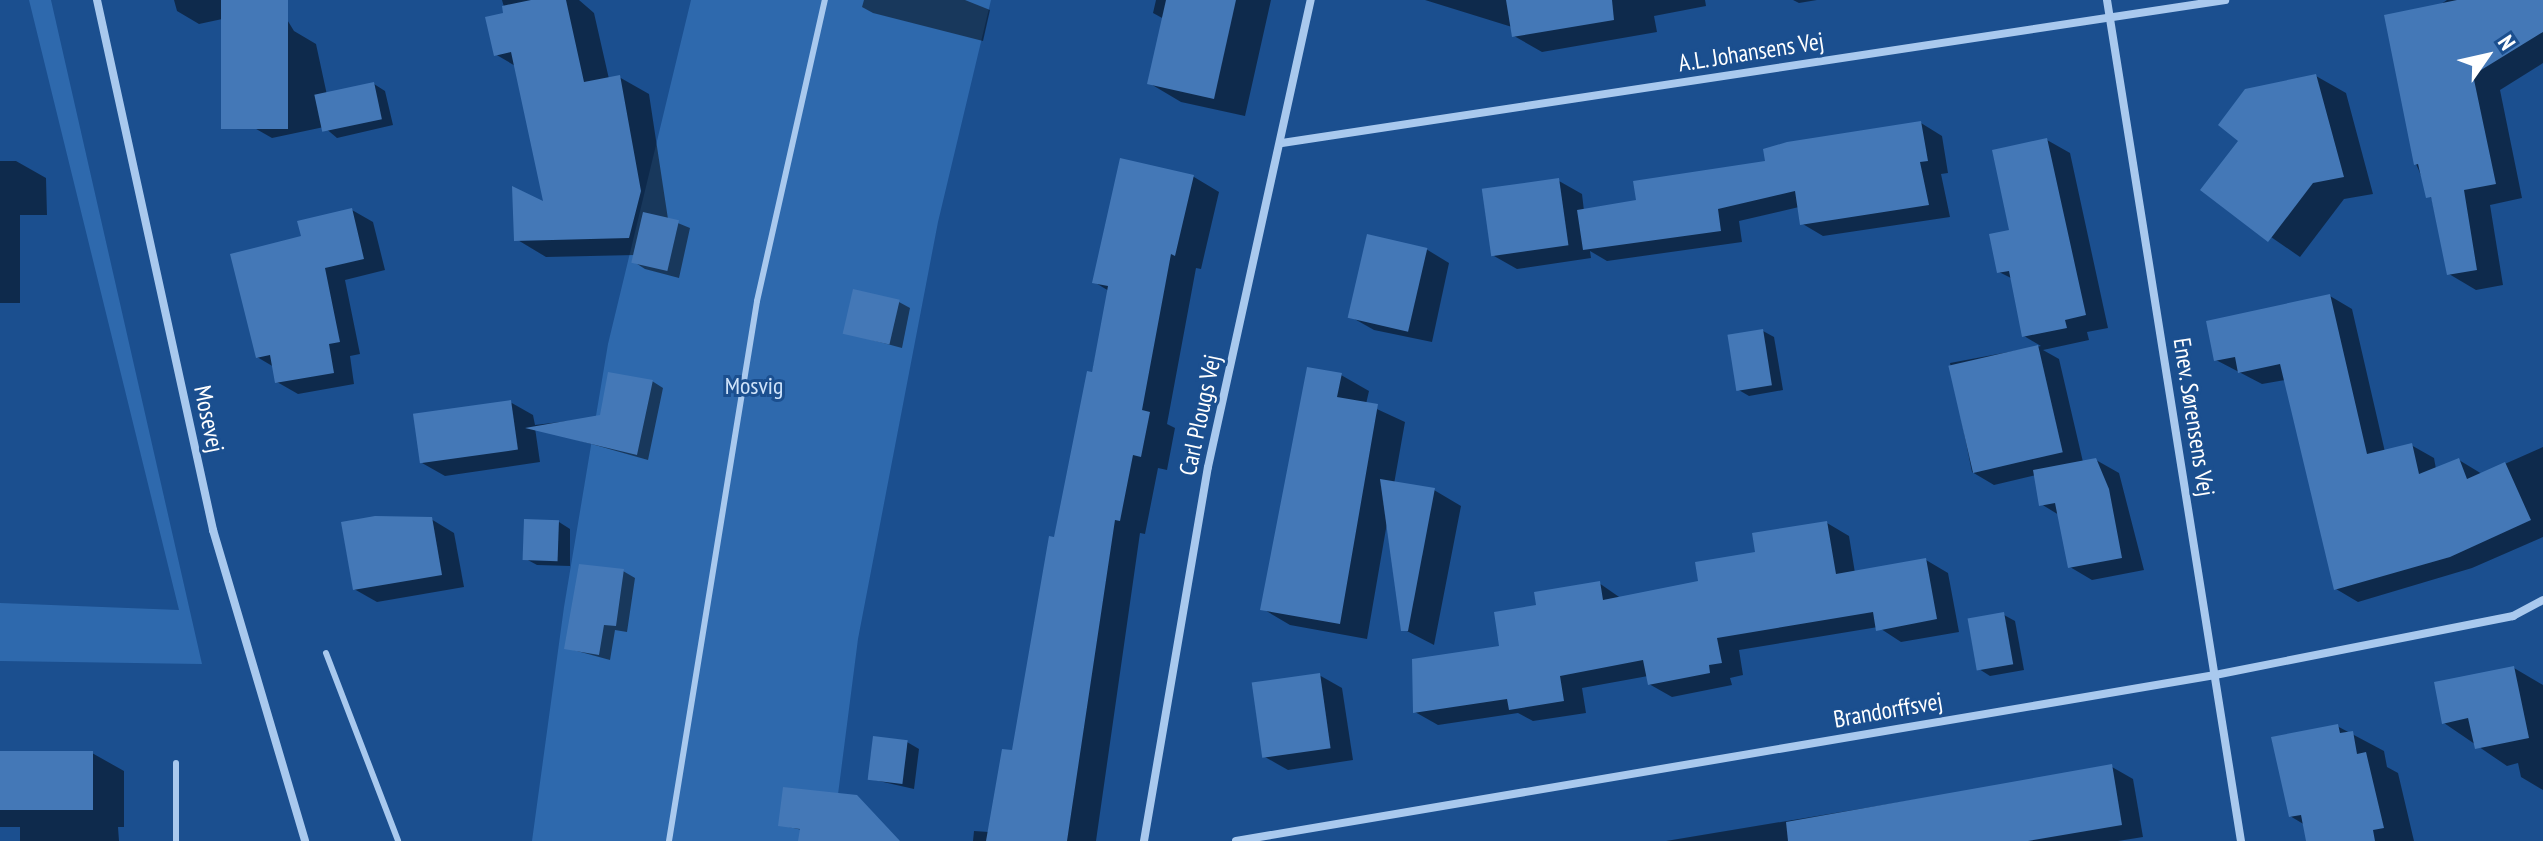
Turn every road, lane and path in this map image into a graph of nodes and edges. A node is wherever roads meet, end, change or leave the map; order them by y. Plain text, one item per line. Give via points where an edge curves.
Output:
1 (97, 0) edge
2 (825, 0) edge
3 (1311, 0) edge
4 (2107, 0) edge
5 (2225, 0) edge
6 (2110, 18) junction
7 (1282, 143) junction
8 (2543, 600) edge
9 (326, 653) dead end
10 (2215, 675) junction
11 (176, 763) dead end
12 (176, 841) edge
13 (305, 841) edge
14 (398, 841) edge
15 (669, 841) edge
16 (1144, 841) edge
17 (1236, 841) edge
18 (2241, 841) edge

1 - 13 street, Mosevej via 213,530
2 - 15 lane via 757,301
3 - 7 street, Carl Plougs Vej
4 - 6 street, Enev. Sørensens Vej
5 - 6 street, A.L. Johansens Vej
6 - 7 street, A.L. Johansens Vej
6 - 10 street, Enev. Sørensens Vej
7 - 16 street, Carl Plougs Vej via 1208,467
8 - 10 street, Brandorffsvej via 2513,616
9 - 14 lane
10 - 17 street, Brandorffsvej
10 - 18 street, Enev. Sørensens Vej
11 - 12 lane

